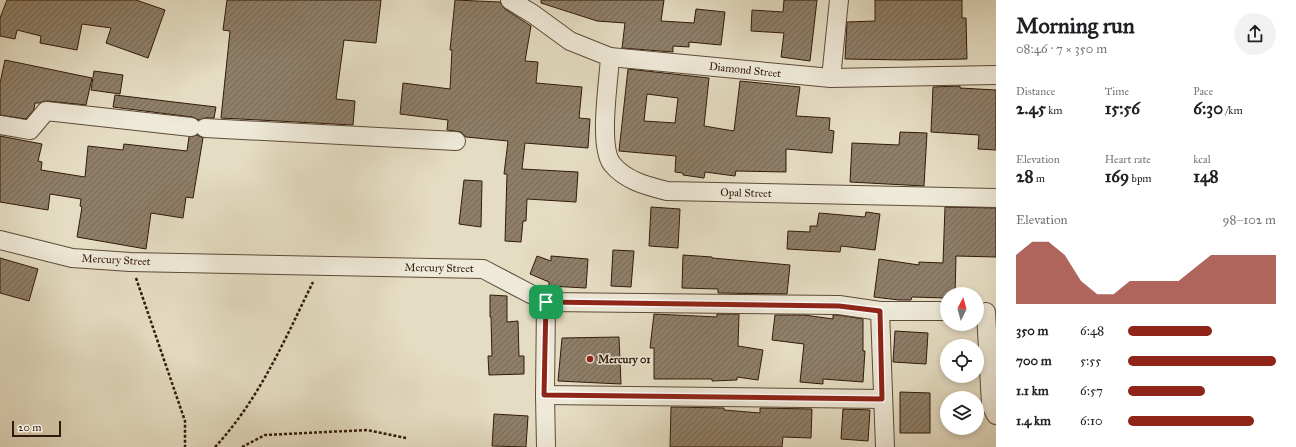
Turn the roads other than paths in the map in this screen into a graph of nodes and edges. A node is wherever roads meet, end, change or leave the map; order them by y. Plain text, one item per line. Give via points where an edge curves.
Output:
1 (510, 0) edge
2 (839, 0) edge
3 (610, 57) junction
4 (996, 76) edge
5 (831, 78) junction
6 (0, 125) edge
7 (456, 141) dead end
8 (996, 198) edge
9 (0, 240) edge
10 (546, 302) junction
11 (880, 311) junction
12 (940, 311) edge
13 (986, 312) edge
14 (544, 395) junction
15 (882, 399) junction
16 (996, 415) edge
17 (546, 447) edge
18 (885, 447) edge

1 - 3 street, Diamond Street via 570,42
2 - 5 street
3 - 5 street, Diamond Street
3 - 8 street, Opal Street via 604,140 612,163 636,182 667,191
4 - 5 street, Diamond Street
6 - 7 street via 30,130 46,111 198,128
9 - 10 street, Mercury Street via 72,258 130,262 483,269
10 - 11 street, Mercury Street via 839,306
10 - 14 street
11 - 12 street, Mercury Street
11 - 15 street
13 - 16 street via 991,405
14 - 15 street
14 - 17 street
15 - 18 street

